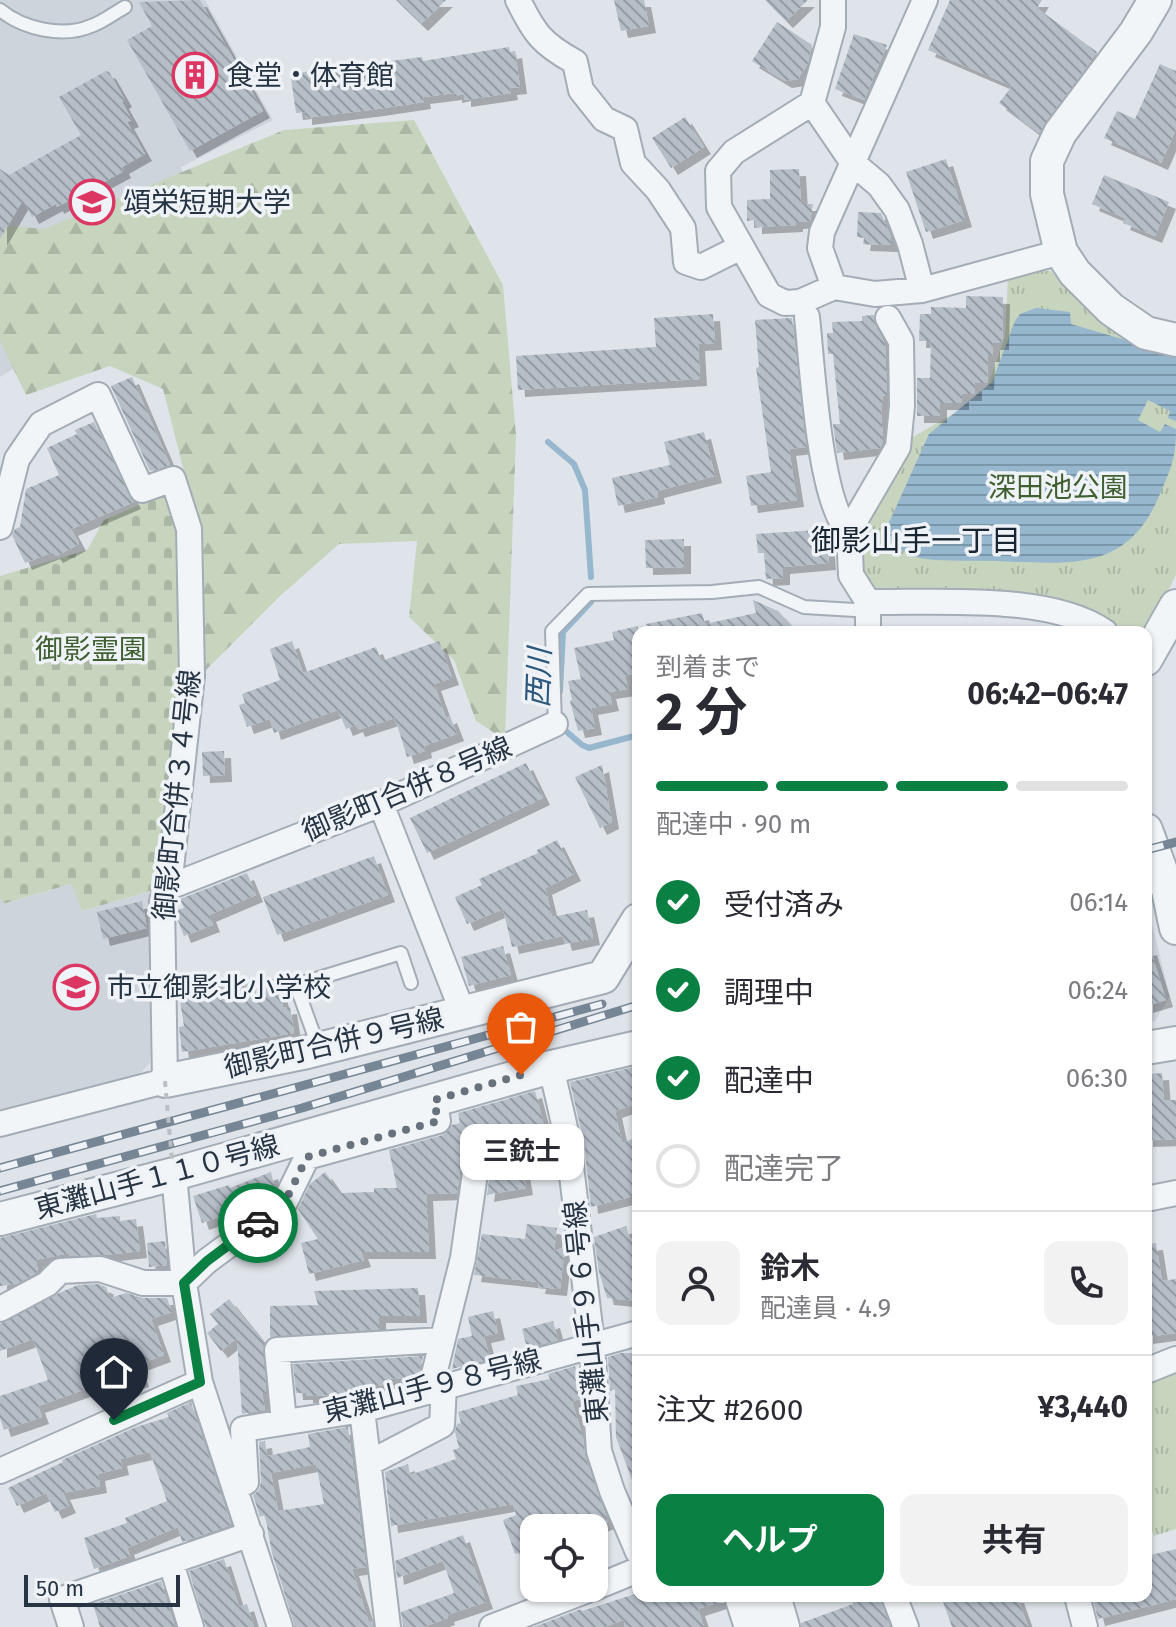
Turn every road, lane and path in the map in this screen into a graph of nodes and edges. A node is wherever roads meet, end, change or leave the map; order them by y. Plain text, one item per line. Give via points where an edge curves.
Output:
1 (518, 0) edge
2 (833, 0) edge
3 (925, 0) edge
4 (1155, 0) edge
5 (125, 7) dead end
6 (0, 10) edge
7 (812, 103) junction
8 (853, 163) junction
9 (741, 247) junction
10 (1061, 252) junction
11 (834, 287) junction
12 (922, 290) junction
13 (875, 294) junction
14 (807, 317) dead end
15 (888, 318) joint
16 (1176, 340) edge
17 (0, 527) edge
18 (849, 531) junction
19 (868, 602) junction
20 (1176, 606) edge
21 (868, 626) edge
22 (1096, 626) edge
23 (1152, 647) edge
24 (555, 724) joint
25 (381, 804) junction
26 (1152, 844) edge
27 (169, 887) junction
28 (1172, 889) edge
29 (1176, 928) edge
30 (632, 930) edge
31 (411, 983) dead end
32 (463, 1013) junction
33 (1176, 1043) edge
34 (1152, 1047) edge
35 (632, 1048) edge
36 (319, 1049) junction
37 (551, 1067) junction
38 (165, 1081) junction
39 (434, 1100) junction
40 (0, 1124) edge
41 (568, 1141) junction
42 (173, 1168) junction
43 (1176, 1193) edge
44 (1152, 1198) edge
45 (0, 1219) edge
46 (184, 1283) junction
47 (0, 1309) edge
48 (632, 1334) edge
49 (442, 1340) junction
50 (592, 1344) junction
51 (1176, 1359) edge
52 (1152, 1369) edge
53 (200, 1382) junction
54 (437, 1388) junction
55 (362, 1410) junction
56 (284, 1422) junction
57 (369, 1463) junction
58 (0, 1471) edge
59 (235, 1489) junction
60 (251, 1534) junction
61 (632, 1538) edge
62 (171, 1563) junction
63 (632, 1572) edge
64 (608, 1582) edge
65 (567, 1602) edge
66 (743, 1602) edge
67 (776, 1602) edge
68 (896, 1602) edge
69 (1079, 1602) edge
70 (531, 1621) edge
71 (71, 1627) edge
72 (191, 1627) edge
73 (280, 1627) edge
74 (388, 1627) edge
75 (492, 1627) edge
76 (751, 1627) edge
77 (783, 1627) edge
78 (906, 1627) edge
79 (1085, 1627) edge

1 - 9 street via 549,48 575,62 581,90 604,119 625,129 633,163 683,228 686,262 701,267
2 - 7 street via 833,27
3 - 8 street
4 - 10 street via 1060,133 1047,161 1047,194
5 - 6 lane via 89,28 65,31 35,29
7 - 8 street
7 - 9 street via 734,152 718,171 719,207
8 - 11 street via 822,232 820,248
8 - 12 street via 897,210
9 - 11 street via 769,295 785,303
10 - 12 street
10 - 16 street via 1111,309 1146,333
11 - 13 street
12 - 13 street
13 - 15 lane
14 - 18 street via 826,484
15 - 18 street via 901,341 898,447
17 - 27 street, 御影町合併３４号線 via 17,459 41,424 98,395 142,490 173,479 189,529 192,676
18 - 19 street via 851,575
19 - 21 street
19 - 22 street via 1000,604 1050,610
19 - 24 lane, 御影町合併８号線 via 855,610 804,607 759,587 588,594 552,631
20 - 23 street
24 - 25 street, 御影町合併８号線
25 - 27 street, 御影町合併８号線
25 - 32 street
26 - 28 street
27 - 38 street, 御影町合併３４号線 via 162,901
28 - 29 street
30 - 32 street, 御影町合併９号線 via 603,977
31 - 36 lane via 401,953 296,985
32 - 36 street, 御影町合併９号線
33 - 34 street
35 - 37 street, 東灘山手１１０号線
36 - 38 street, 御影町合併９号線
37 - 39 street, 東灘山手１１０号線
37 - 41 street, 東灘山手９６号線
38 - 40 street, 御影町合併９号線
38 - 42 path, bridge
39 - 42 street, 東灘山手１１０号線
39 - 46 street via 438,1121 307,1157 284,1204
41 - 49 street via 477,1159 463,1258
41 - 50 street, 東灘山手９６号線
42 - 45 street, 東灘山手１１０号線
42 - 46 street
43 - 44 street
46 - 47 street via 143,1283 100,1269 60,1271 47,1284
46 - 53 street
48 - 50 street, 東灘山手９８号線
49 - 54 street
49 - 56 street via 277,1350
50 - 54 street, 東灘山手９８号線
50 - 61 street, 東灘山手９６号線 via 599,1451
51 - 52 street
53 - 58 street
53 - 59 street
54 - 55 street, 東灘山手９８号線
54 - 57 street via 442,1425
55 - 56 street, 東灘山手９８号線
55 - 57 street
56 - 59 street, 東灘山手９８号線 via 243,1429 246,1482
57 - 74 street
59 - 60 street
60 - 62 street
60 - 73 street
62 - 71 street via 62,1599
62 - 72 street
63 - 64 street
65 - 70 street
66 - 76 street
67 - 77 street
68 - 78 street
69 - 79 street
70 - 75 street

